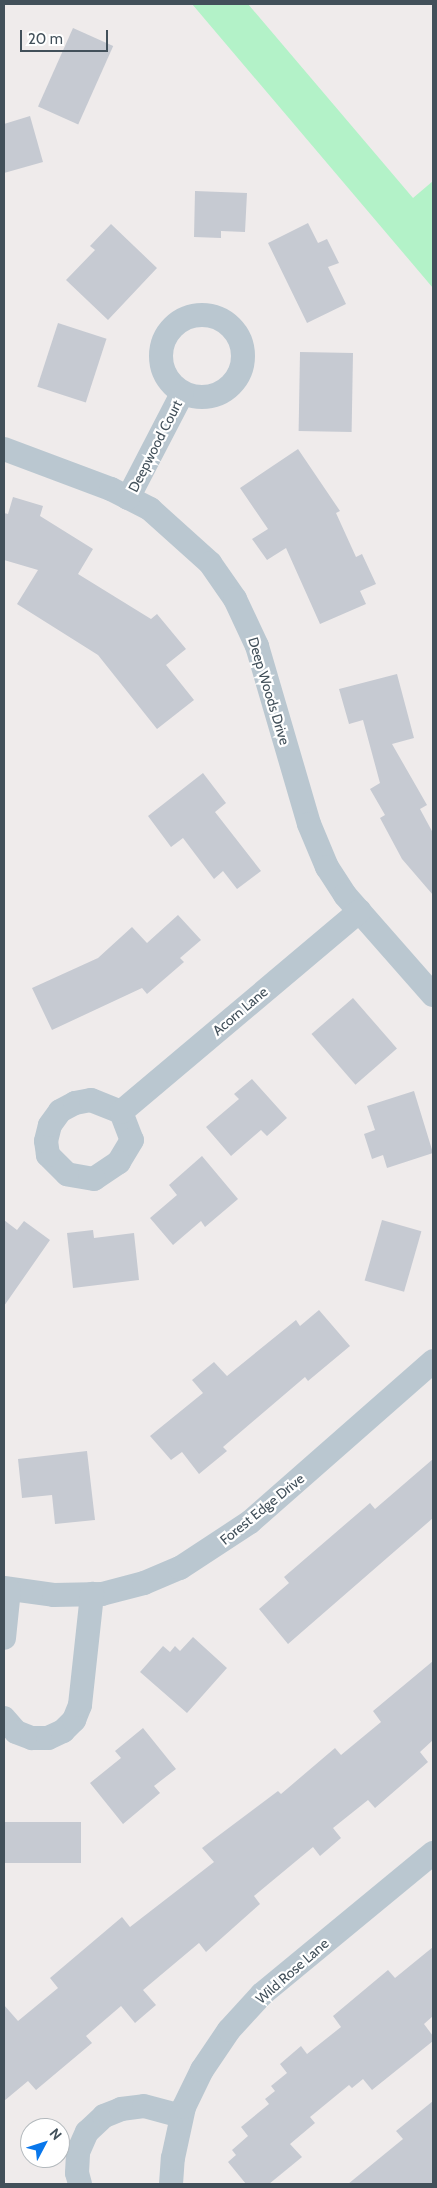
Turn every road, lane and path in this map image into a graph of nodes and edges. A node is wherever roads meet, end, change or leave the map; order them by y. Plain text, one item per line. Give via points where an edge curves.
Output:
1 (182, 394) dead end
2 (4, 449) edge
3 (128, 498) junction
4 (360, 912) junction
5 (433, 995) edge
6 (121, 1112) dead end
7 (433, 1361) edge
8 (6, 1589) edge
9 (92, 1594) junction
10 (4, 1638) edge
11 (4, 1718) edge
12 (433, 1853) edge
13 (181, 2116) junction
14 (80, 2184) edge
15 (171, 2184) edge

1 - 3 street, Deepwood Court
2 - 3 street, Deep Woods Drive
3 - 4 street, Deep Woods Drive via 181,534 210,563 235,599 257,646 309,824 327,866
4 - 5 street, Deep Woods Drive
4 - 6 street, Acorn Lane
7 - 9 street, Forest Edge Drive via 250,1522 209,1551 144,1583
8 - 9 street, Forest Edge Drive via 54,1595
8 - 10 street
9 - 11 street via 80,1705 74,1720 63,1731 48,1738 32,1738 16,1732
12 - 13 street, Wild Rose Lane via 262,1994 229,2030 202,2070
13 - 14 street via 144,2106 121,2109 104,2116 87,2132 78,2152
13 - 15 street, Wild Rose Lane

